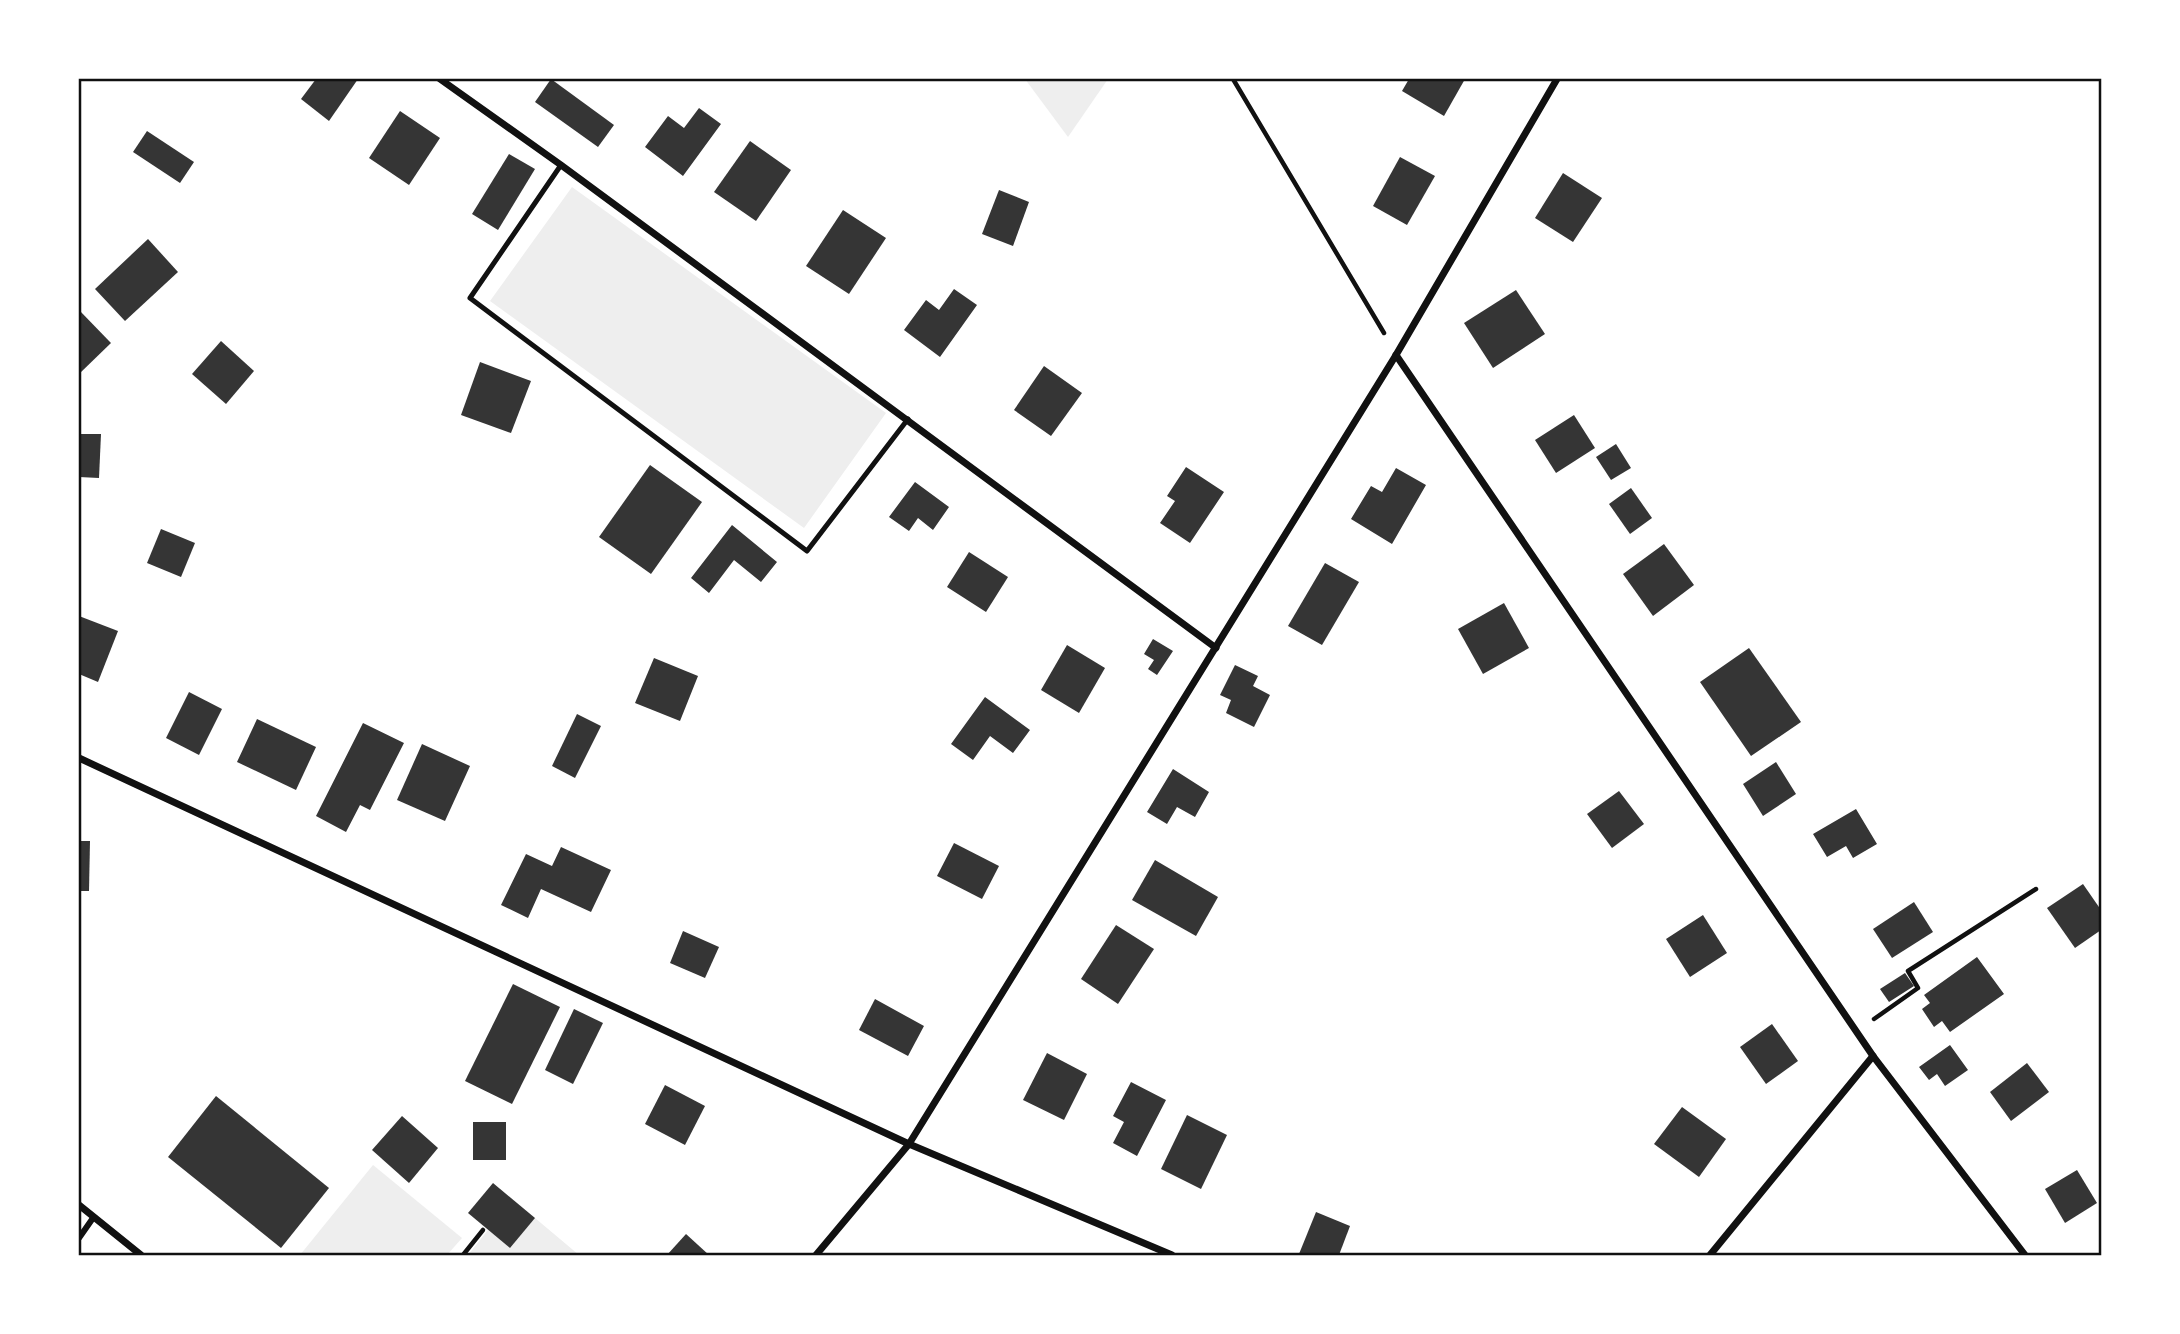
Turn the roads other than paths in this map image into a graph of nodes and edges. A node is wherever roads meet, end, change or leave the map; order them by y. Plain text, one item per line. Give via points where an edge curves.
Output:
1 (440, 79) edge
2 (1557, 79) edge
3 (561, 165) junction
4 (1396, 355) junction
5 (908, 419) junction
6 (1216, 648) junction
7 (79, 758) edge
8 (1873, 1056) junction
9 (909, 1144) junction
10 (79, 1205) edge
11 (93, 1218) junction
12 (79, 1238) edge
13 (141, 1255) edge
14 (816, 1255) edge
15 (1172, 1255) edge
16 (1710, 1255) edge
17 (2025, 1255) edge

1 - 3 street
2 - 4 street
3 - 5 street
3 - 5 lane via 470,298 807,551
4 - 6 street
4 - 8 street
5 - 6 street
6 - 9 street
7 - 9 street
8 - 16 street
8 - 17 street
9 - 14 street
9 - 15 street
10 - 11 street
11 - 12 street
11 - 13 street

